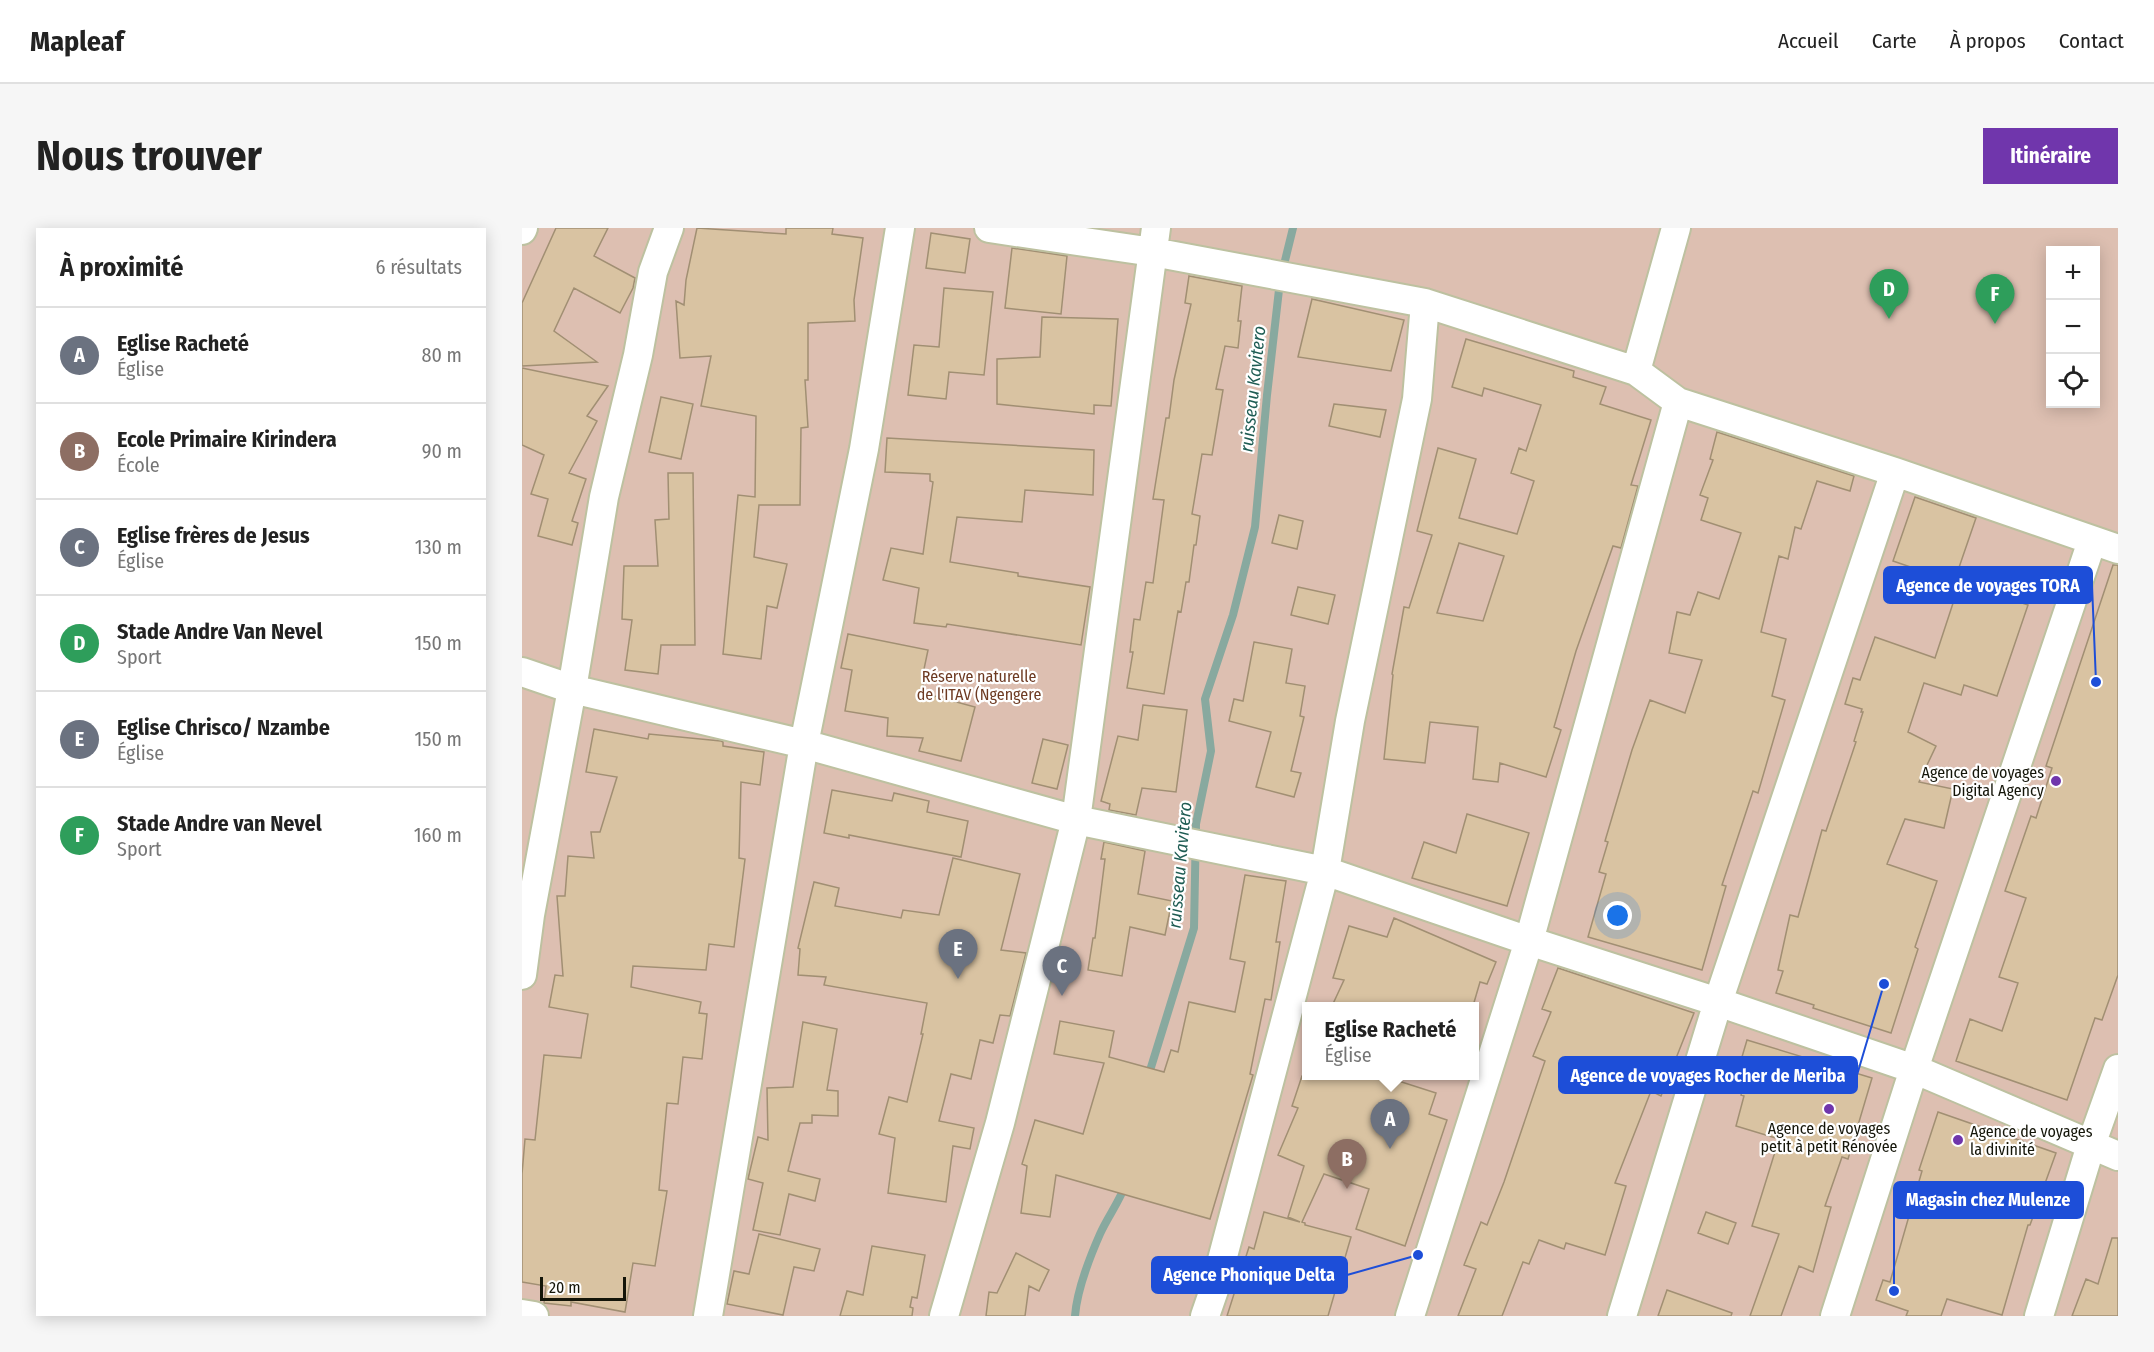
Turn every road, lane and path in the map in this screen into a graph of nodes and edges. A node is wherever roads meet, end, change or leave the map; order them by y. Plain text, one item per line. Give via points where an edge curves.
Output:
1 (669, 228) edge
2 (900, 228) edge
3 (989, 228) edge
4 (1676, 228) edge
5 (1154, 240) edge
6 (1425, 303) junction
7 (1636, 371) junction
8 (1678, 402) junction
9 (1895, 472) junction
10 (2105, 545) edge
11 (522, 672) edge
12 (572, 688) junction
13 (804, 744) junction
14 (1076, 820) junction
15 (1324, 871) junction
16 (1529, 941) junction
17 (522, 975) edge
18 (1718, 1002) junction
19 (1914, 1069) junction
20 (2118, 1069) edge
21 (2091, 1145) junction
22 (2118, 1156) edge
23 (522, 1314) edge
24 (534, 1316) edge
25 (708, 1316) edge
26 (944, 1316) edge
27 (1205, 1316) edge
28 (1410, 1316) edge
29 (1622, 1316) edge
30 (1835, 1316) edge
31 (2039, 1316) edge

1 - 12 street via 653,272 638,355 604,496
2 - 13 street via 864,449
3 - 5 street
4 - 7 street
5 - 6 street
5 - 14 street
6 - 7 street
6 - 15 street via 1417,399 1350,721
7 - 8 street
8 - 9 street
8 - 16 street
9 - 10 street
9 - 18 street
10 - 19 street
11 - 12 street
12 - 13 street
12 - 17 street
13 - 14 street
13 - 25 street
14 - 15 street
14 - 26 street via 999,1123
15 - 16 street
15 - 27 street
16 - 18 street
16 - 28 street
18 - 19 street
18 - 29 street
19 - 21 street
19 - 30 street
20 - 21 street
21 - 22 street
21 - 31 street
23 - 24 street

